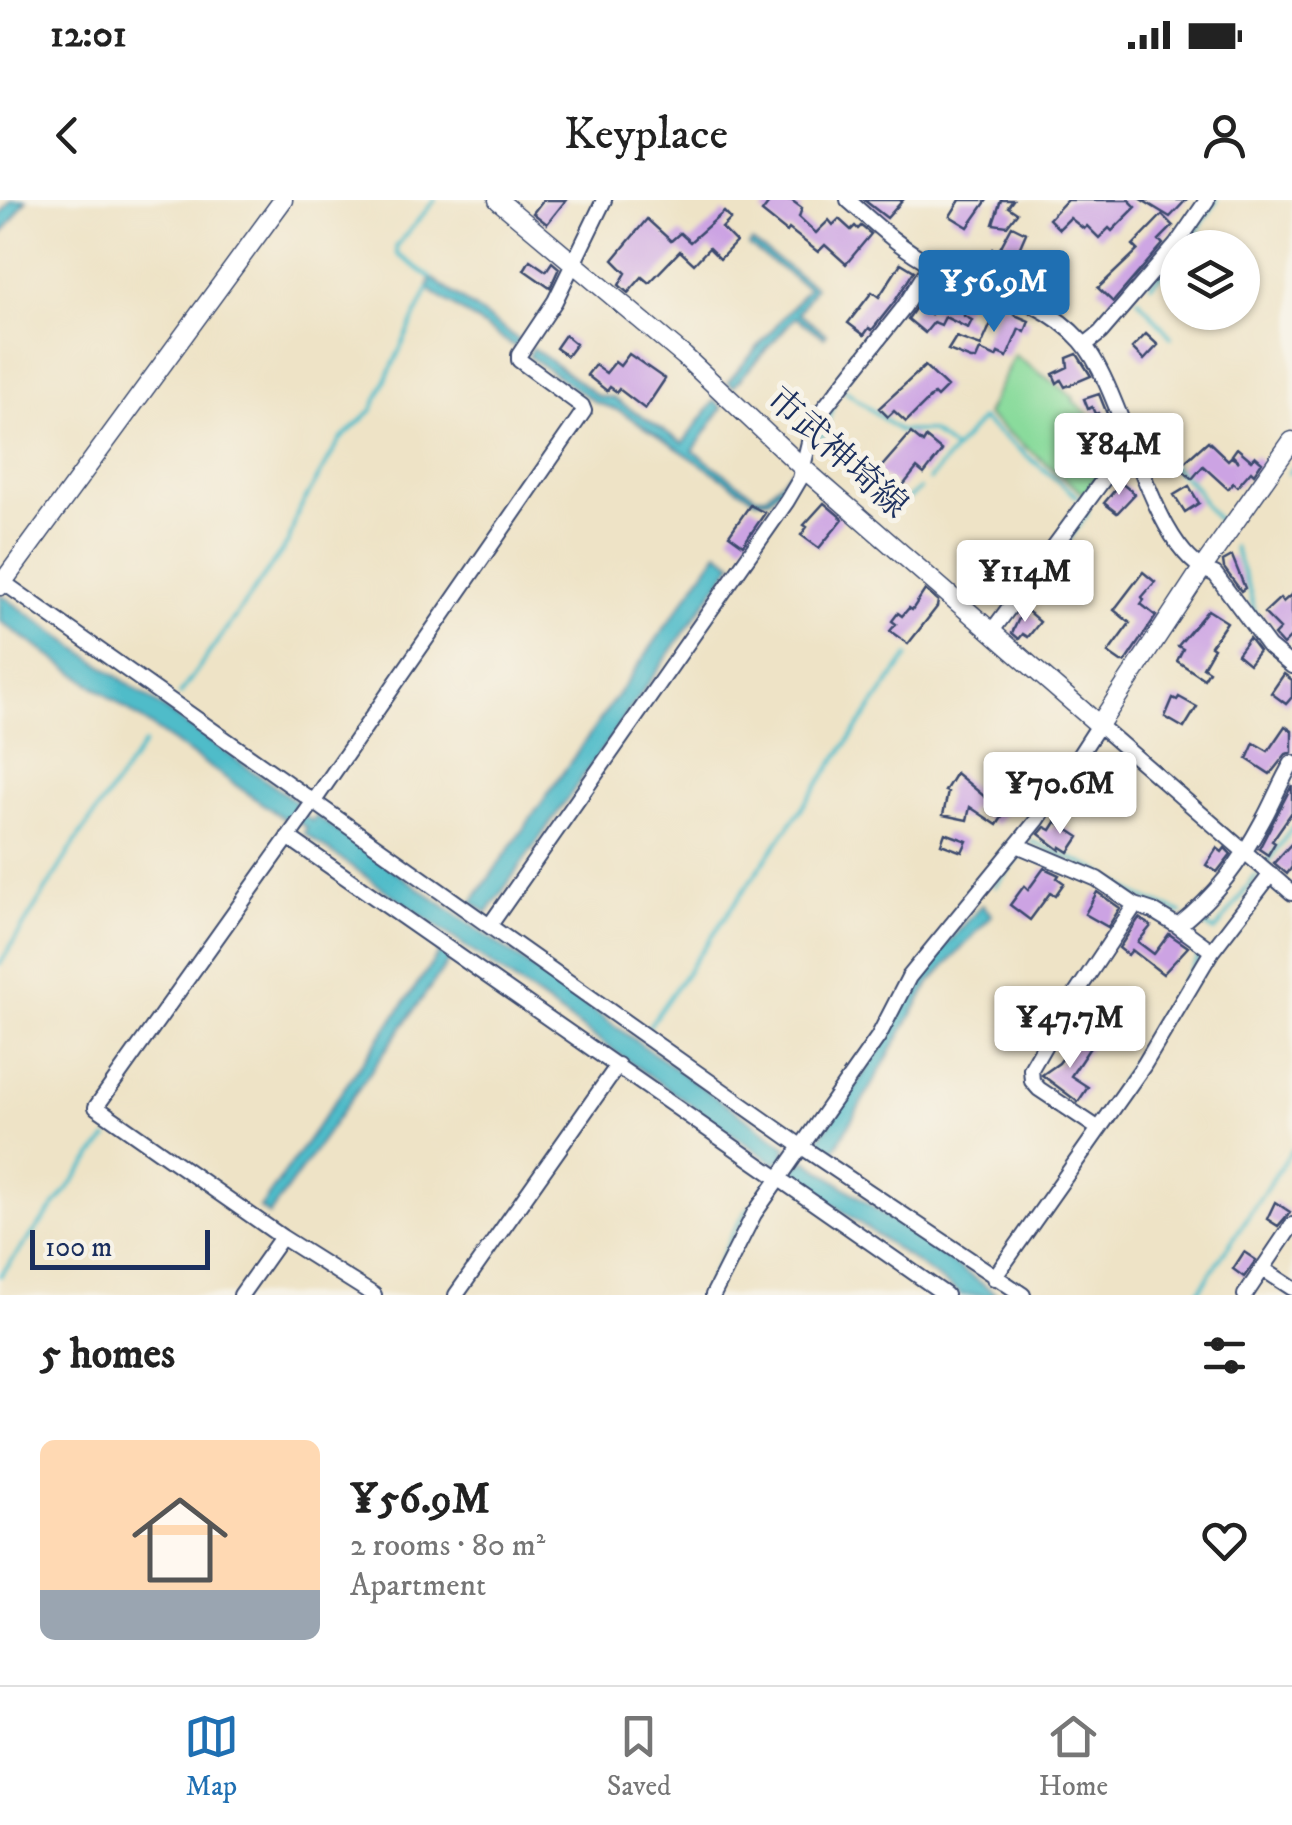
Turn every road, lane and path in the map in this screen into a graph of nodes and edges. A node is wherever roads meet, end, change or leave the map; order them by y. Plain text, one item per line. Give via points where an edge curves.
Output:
1 (283, 200) edge
2 (498, 200) edge
3 (604, 200) edge
4 (848, 200) edge
5 (1207, 200) edge
6 (931, 264) junction
7 (572, 266) junction
8 (1088, 342) junction
9 (1292, 440) edge
10 (1130, 442) junction
11 (803, 468) junction
12 (1201, 570) junction
13 (1, 582) edge
14 (992, 630) junction
15 (1292, 666) edge
16 (1099, 725) junction
17 (1292, 763) edge
18 (314, 801) junction
19 (288, 836) junction
20 (1018, 845) junction
21 (1244, 851) junction
22 (1271, 874) junction
23 (1292, 893) edge
24 (1135, 905) junction
25 (490, 925) junction
26 (1178, 926) junction
27 (1212, 951) junction
28 (618, 1065) junction
29 (1099, 1129) junction
30 (791, 1162) junction
31 (1292, 1225) edge
32 (282, 1237) junction
33 (1263, 1269) junction
34 (994, 1278) junction
35 (1292, 1288) edge
36 (241, 1295) edge
37 (374, 1295) edge
38 (456, 1295) edge
39 (712, 1295) edge
40 (946, 1295) edge
41 (1023, 1295) edge
42 (1245, 1295) edge

1 - 13 main road
2 - 7 main road, 市武神埼線
3 - 7 street
4 - 6 street
5 - 8 street via 1176,246
6 - 8 street via 1029,302
6 - 11 street via 820,413
7 - 11 main road, 市武神埼線 via 684,356
7 - 18 street via 519,360 584,411
8 - 10 street
9 - 12 main road
10 - 12 street via 1167,530
10 - 14 street
11 - 14 main road, 市武神埼線
11 - 25 street via 787,501
12 - 15 street via 1215,574
12 - 16 main road
13 - 18 street
14 - 16 main road, 市武神埼線
16 - 20 street
16 - 21 street
17 - 21 street
18 - 19 street
18 - 25 street
19 - 28 street
19 - 32 street via 96,1107
20 - 24 street via 1097,879
20 - 30 street via 925,954 878,1037
21 - 22 street
21 - 26 street via 1210,901
22 - 23 street
22 - 27 street
24 - 26 street
24 - 29 street via 1031,1069 1038,1088
25 - 30 street
26 - 27 street
27 - 29 street
28 - 30 street
28 - 38 street
29 - 34 street
30 - 34 street
30 - 39 street via 754,1214
30 - 40 street
31 - 33 street
32 - 36 street
32 - 37 street
33 - 35 street
33 - 42 street
34 - 41 street

